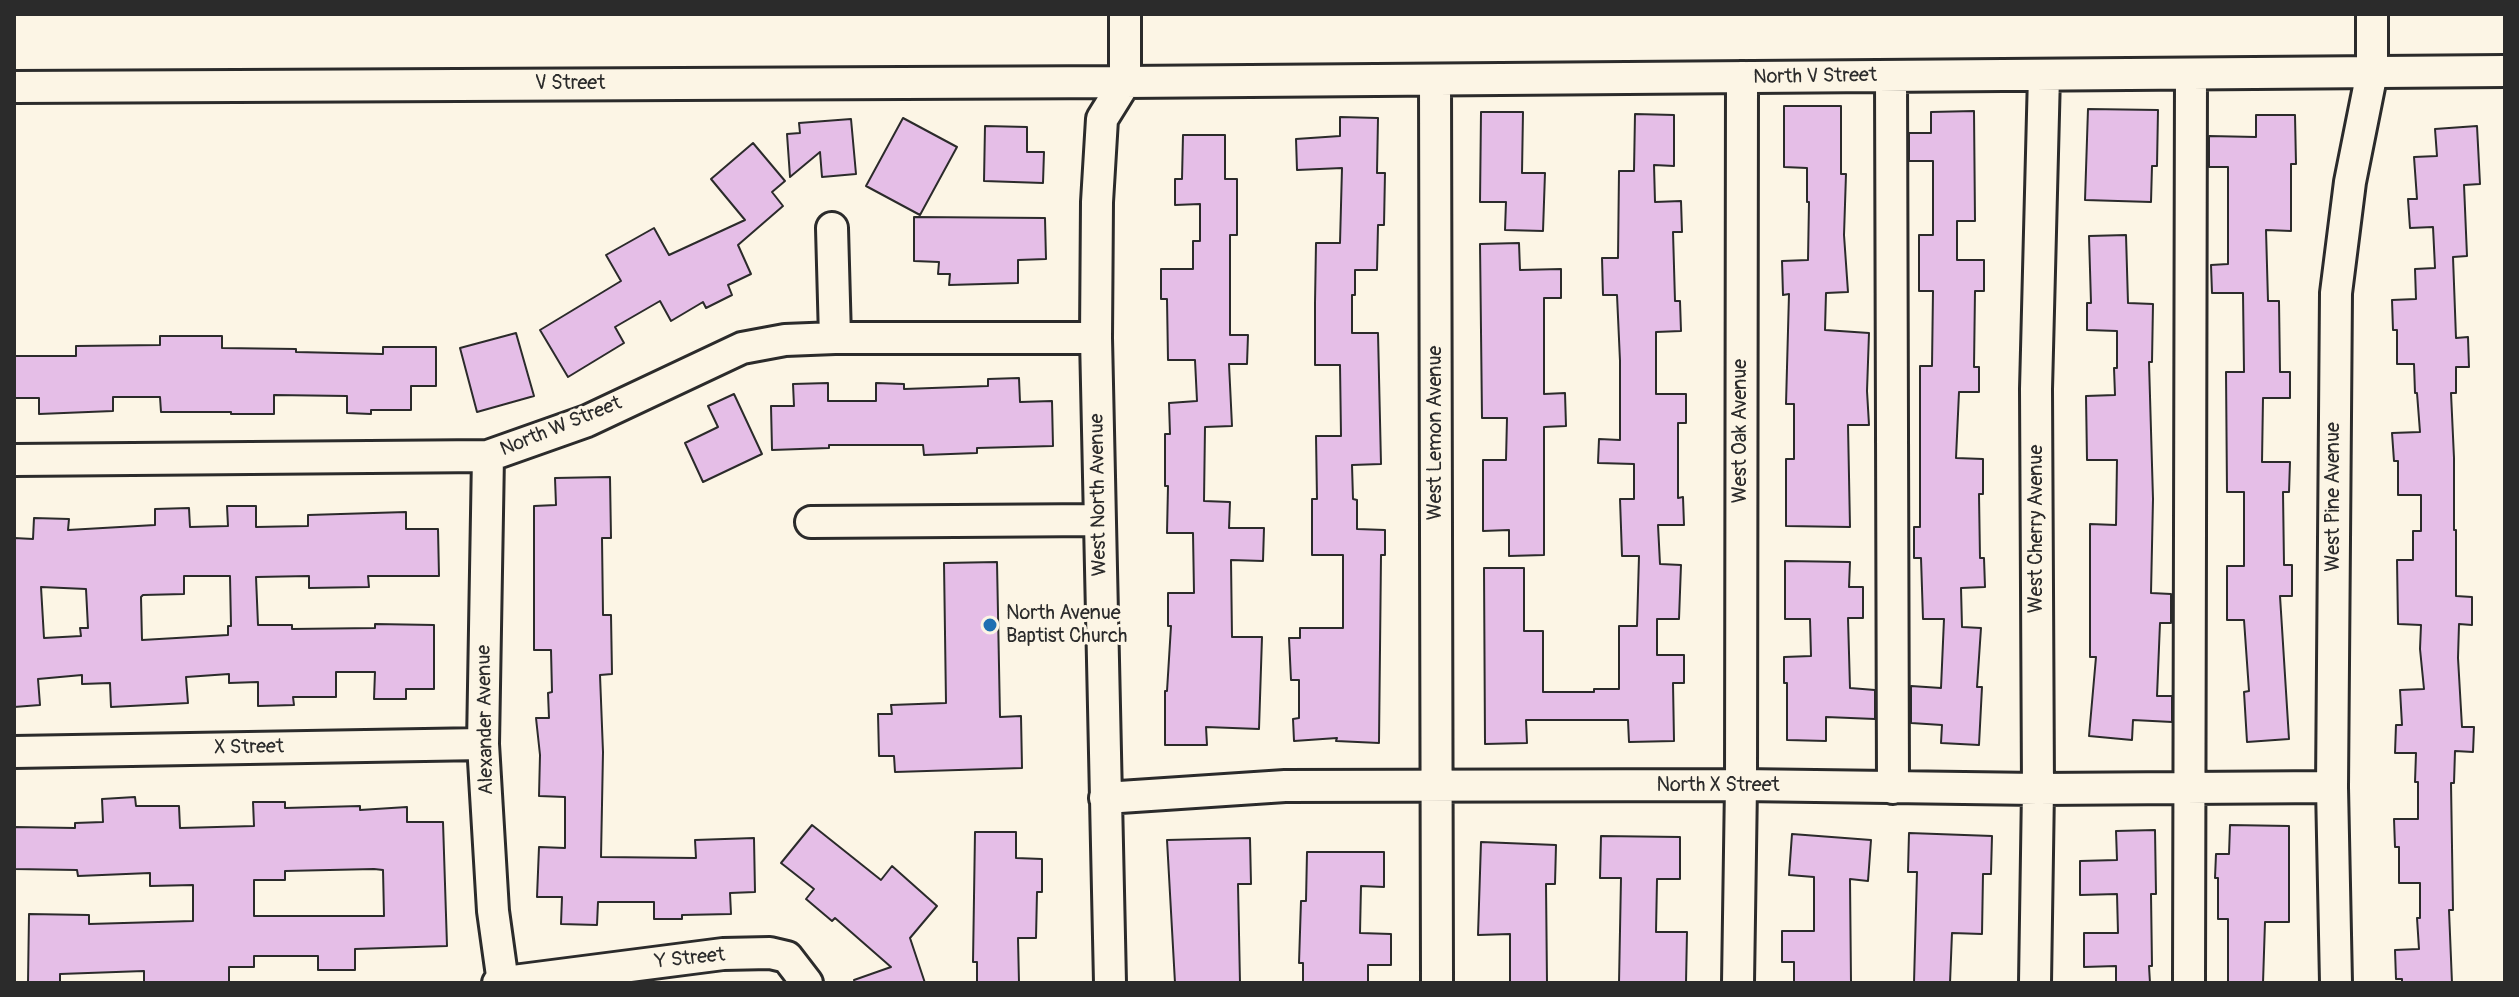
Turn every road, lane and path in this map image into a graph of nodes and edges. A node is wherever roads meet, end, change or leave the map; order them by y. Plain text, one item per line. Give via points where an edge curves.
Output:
1 (1125, 14) edge
2 (2372, 14) edge
3 (2505, 71) edge
4 (2372, 72) junction
5 (2191, 74) junction
6 (2044, 75) junction
7 (1891, 76) junction
8 (1742, 77) junction
9 (1435, 80) junction
10 (1125, 82) junction
11 (14, 87) edge
12 (832, 228) dead end
13 (835, 338) junction
14 (1096, 338) junction
15 (488, 456) junction
16 (14, 460) edge
17 (1099, 520) junction
18 (811, 522) dead end
19 (483, 744) junction
20 (14, 752) edge
21 (1741, 785) junction
22 (1437, 786) junction
23 (2332, 787) junction
24 (1893, 788) junction
25 (2189, 788) junction
26 (2038, 789) junction
27 (1105, 798) junction
28 (502, 983) edge
29 (807, 983) edge
30 (1110, 983) edge
31 (1437, 983) edge
32 (1738, 983) edge
33 (2035, 983) edge
34 (2189, 983) edge
35 (2336, 983) edge

1 - 10 street
2 - 4 street, West Pine Avenue
3 - 4 street, North V Street
4 - 5 street, North V Street
4 - 23 street, West Pine Avenue via 2350,182 2336,293
5 - 6 street, North V Street
5 - 25 street
6 - 7 street, North V Street
6 - 26 street, West Cherry Avenue via 2036,389
7 - 8 street, North V Street
7 - 24 street
8 - 9 street, North V Street
8 - 21 street, West Oak Avenue
9 - 10 street, North V Street
9 - 22 street, West Lemon Avenue
10 - 11 street, V Street
10 - 14 street, West North Avenue via 1102,119
12 - 13 street
13 - 14 street, North W Street
13 - 15 street, North W Street via 742,348 587,421
14 - 17 street, West North Avenue
15 - 16 street, North W Street
15 - 19 street, Alexander Avenue
17 - 18 street
17 - 27 street, West North Avenue
19 - 20 street, X Street
19 - 28 street, Alexander Avenue
21 - 22 street, North X Street
21 - 24 street, North X Street
21 - 32 street, West Oak Avenue
22 - 27 street, North X Street via 1285,786
22 - 31 street, West Lemon Avenue
23 - 25 street, North X Street
23 - 35 street, West Pine Avenue
24 - 26 street, North X Street
25 - 26 street, North X Street
25 - 34 street
26 - 33 street, West Cherry Avenue
27 - 30 street, West North Avenue
28 - 29 street, Y Street via 723,954 770,953 787,957

